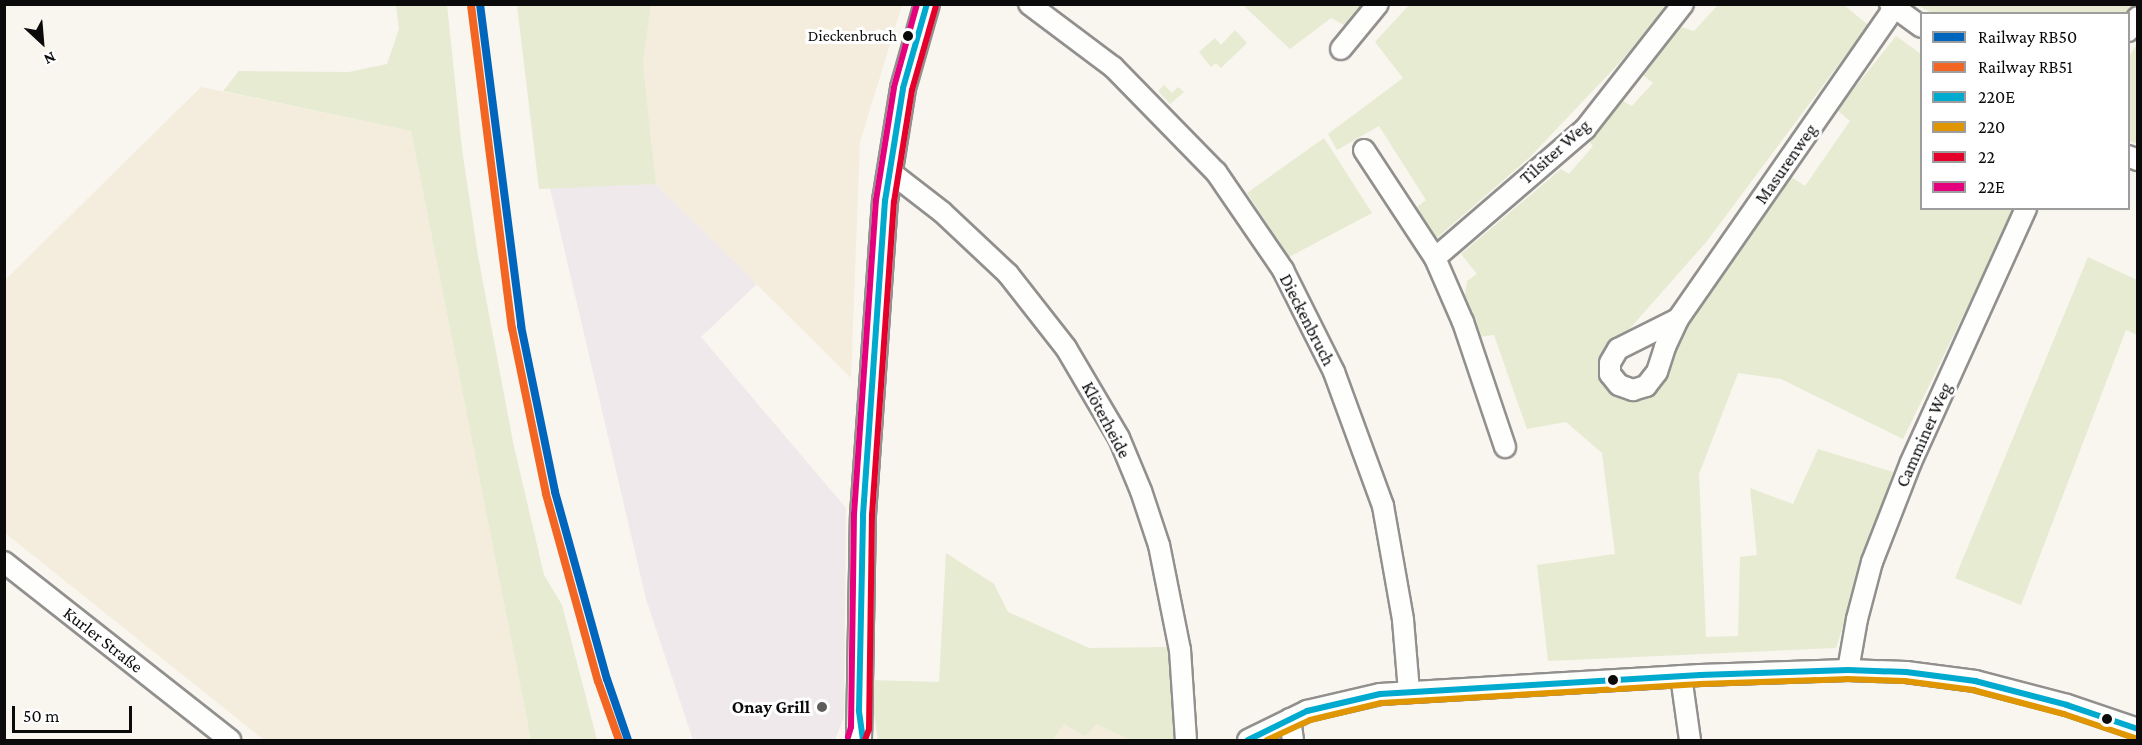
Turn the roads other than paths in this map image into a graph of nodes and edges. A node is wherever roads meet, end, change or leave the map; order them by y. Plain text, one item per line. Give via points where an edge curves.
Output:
1 (927, 4) edge
2 (1029, 4) edge
3 (1378, 4) edge
4 (1683, 4) edge
5 (1894, 6) edge
6 (1920, 26) edge
7 (1341, 50) dead end
8 (1364, 150) dead end
9 (889, 171) junction
10 (2025, 210) edge
11 (1436, 258) junction
12 (1678, 320) dead end
13 (1505, 447) dead end
14 (4, 562) edge
15 (1848, 670) junction
16 (1681, 676) junction
17 (1409, 692) junction
18 (1290, 719) junction
19 (2138, 729) edge
20 (859, 738) edge
21 (230, 741) edge
22 (1186, 741) edge
23 (1248, 741) edge
24 (1293, 741) edge
25 (1690, 741) edge

1 - 9 street via 903,88
2 - 17 street, Dieckenbruch via 1113,67 1216,172 1283,270 1334,372 1383,506 1403,620
3 - 7 street
4 - 11 street, Tilsiter Weg via 1585,129
5 - 6 street
5 - 12 street, Masurenweg
8 - 11 street
9 - 20 street via 864,504
9 - 22 street, Klöterheide via 942,212 1008,274 1066,348 1119,438 1159,545 1180,650
10 - 15 street, Camminer Weg via 1911,462 1876,551
11 - 13 street via 1463,322
14 - 21 street, Kurler Straße
15 - 16 street
15 - 19 street via 1906,672 1985,683
16 - 17 street
16 - 25 street
17 - 18 street via 1349,700
18 - 23 street
18 - 24 street

